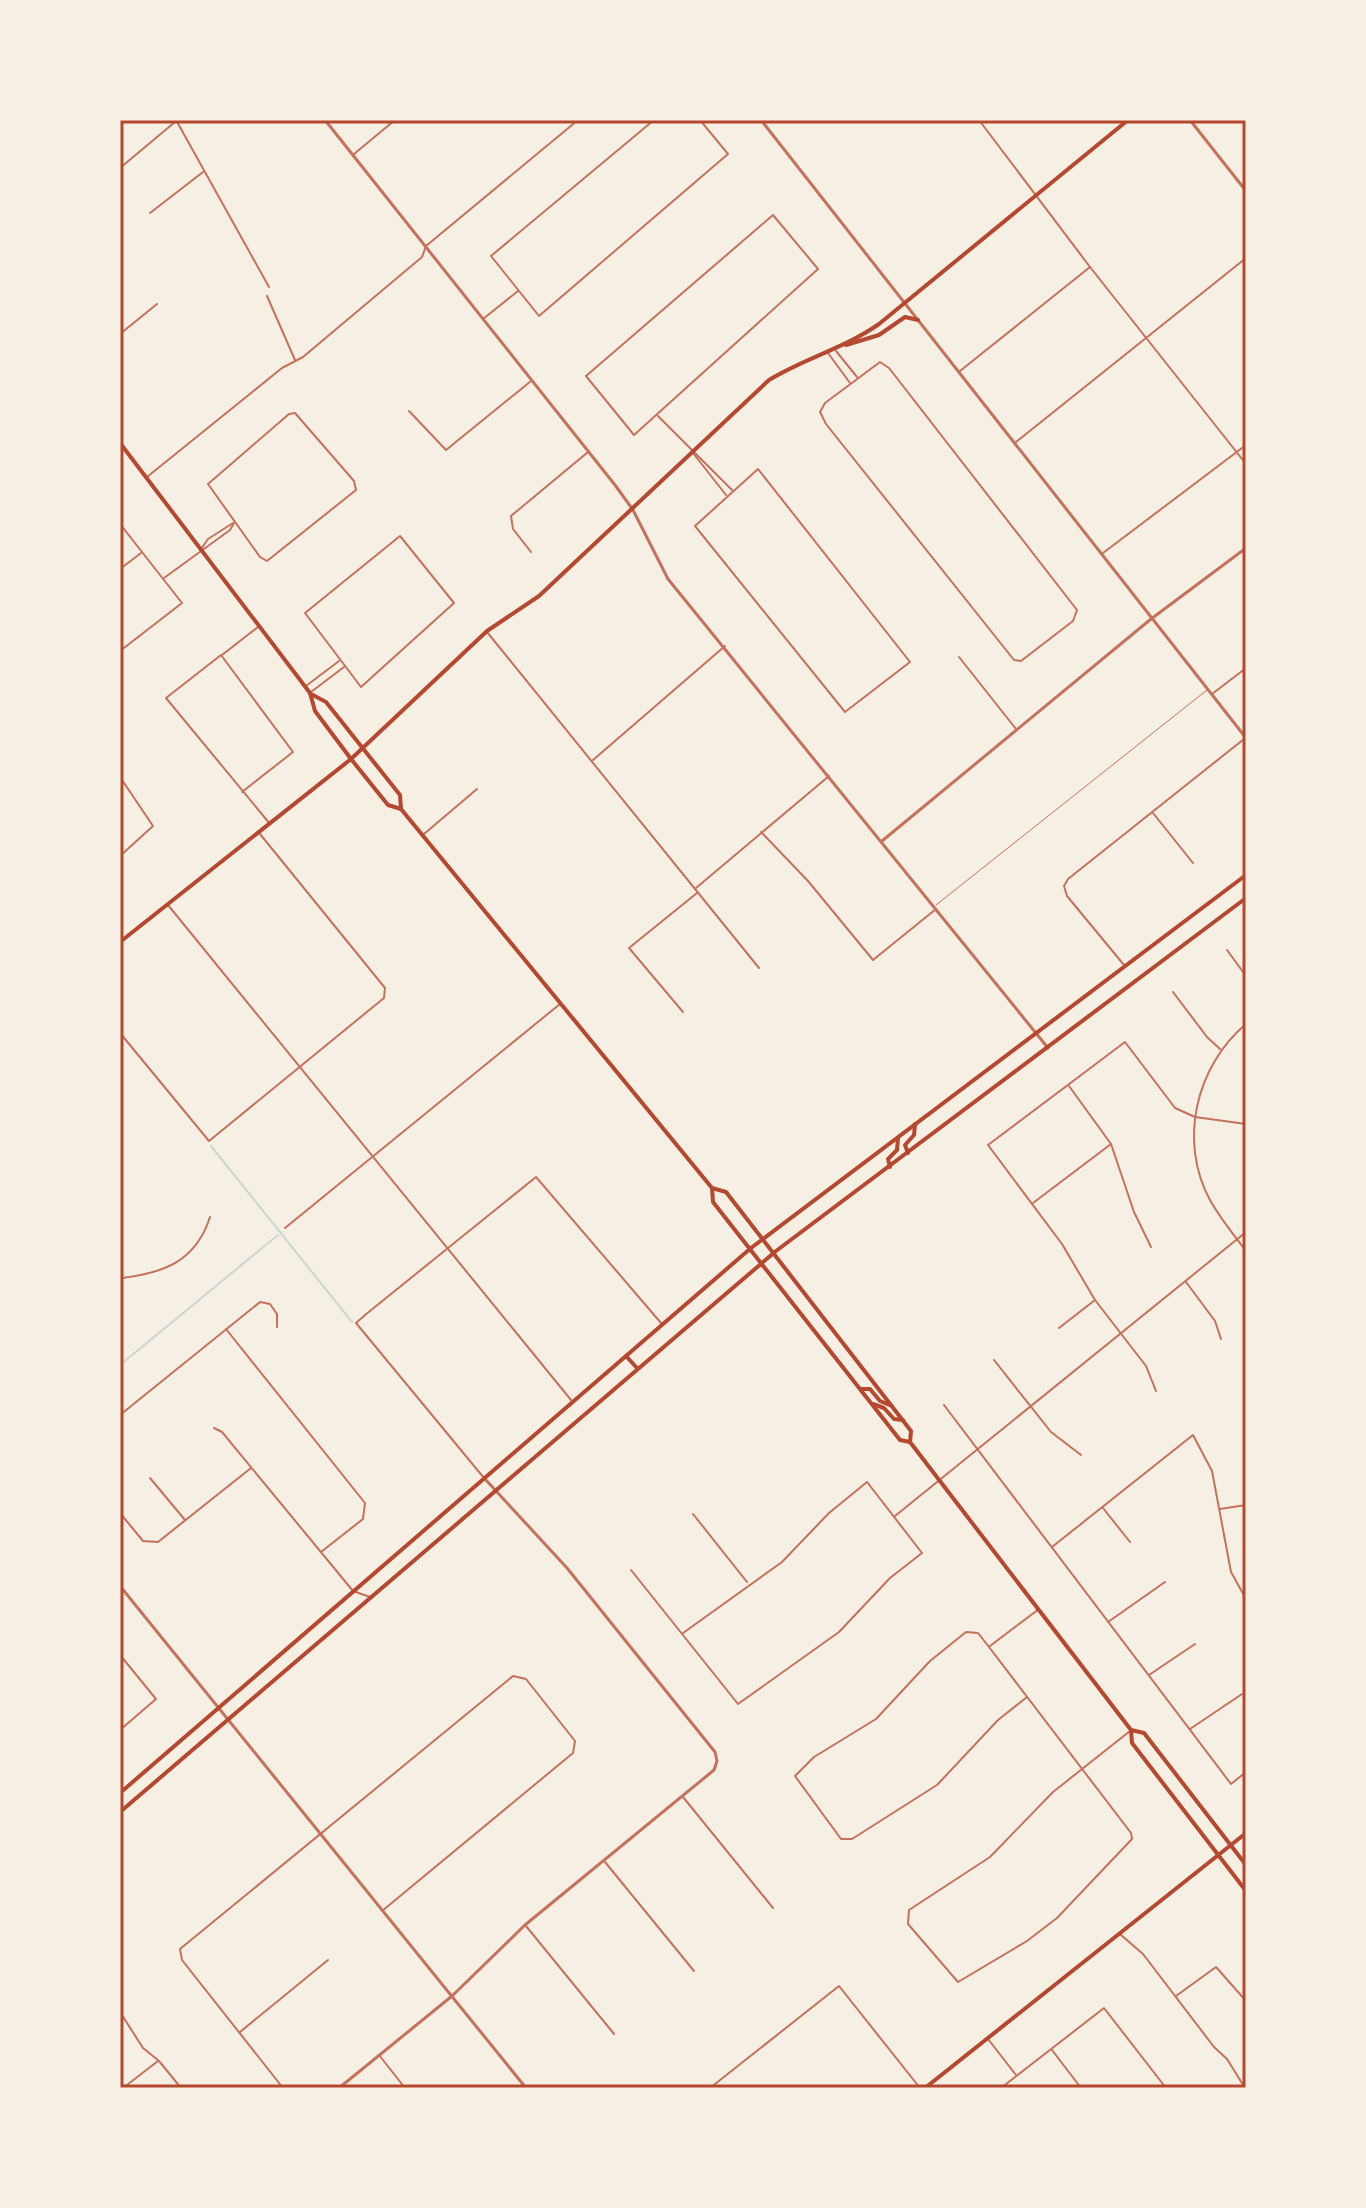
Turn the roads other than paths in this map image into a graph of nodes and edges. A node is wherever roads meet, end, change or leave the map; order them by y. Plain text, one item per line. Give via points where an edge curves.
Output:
1 (176, 120) edge
2 (325, 120) edge
3 (395, 120) edge
4 (578, 120) edge
5 (654, 120) edge
6 (700, 120) edge
7 (761, 120) edge
8 (979, 120) edge
9 (1128, 120) edge
10 (1190, 120) edge
11 (353, 155) junction
12 (120, 168) edge
13 (203, 171) junction
14 (1246, 191) edge
15 (1036, 195) junction
16 (150, 213) dead end
17 (426, 246) junction
18 (1246, 258) edge
19 (1090, 267) junction
20 (269, 287) dead end
21 (518, 291) junction
22 (267, 296) dead end
23 (904, 303) junction
24 (157, 304) dead end
25 (482, 320) junction
26 (918, 320) junction
27 (120, 334) edge
28 (1146, 338) junction
29 (844, 345) junction
30 (835, 349) junction
31 (827, 352) junction
32 (296, 361) junction
33 (960, 372) junction
34 (858, 378) junction
35 (531, 381) junction
36 (851, 384) junction
37 (409, 411) dead end
38 (657, 415) junction
39 (120, 443) edge
40 (1015, 443) junction
41 (1246, 445) edge
42 (588, 452) junction
43 (692, 452) junction
44 (1237, 452) junction
45 (1246, 464) edge
46 (146, 478) junction
47 (733, 491) junction
48 (727, 496) junction
49 (633, 510) junction
50 (235, 522) junction
51 (120, 524) edge
52 (1246, 548) edge
53 (201, 550) junction
54 (142, 552) junction
55 (531, 552) dead end
56 (1102, 554) junction
57 (120, 569) edge
58 (163, 579) junction
59 (1151, 619) junction
60 (259, 626) junction
61 (487, 631) junction
62 (725, 646) junction
63 (120, 651) edge
64 (221, 655) junction
65 (959, 657) dead end
66 (341, 660) junction
67 (345, 666) junction
68 (1246, 668) edge
69 (305, 687) junction
70 (1207, 690) junction
71 (310, 693) junction
72 (1211, 695) junction
73 (1016, 729) junction
74 (1246, 738) edge
75 (362, 748) junction
76 (351, 759) junction
77 (592, 761) junction
78 (829, 776) junction
79 (120, 777) edge
80 (477, 789) dead end
81 (242, 792) junction
82 (401, 809) junction
83 (1152, 812) junction
84 (270, 824) junction
85 (761, 832) junction
86 (259, 833) junction
87 (423, 835) junction
88 (882, 841) junction
89 (120, 856) edge
90 (1193, 863) dead end
91 (1246, 875) edge
92 (695, 889) junction
93 (698, 892) junction
94 (1246, 898) edge
95 (167, 904) junction
96 (935, 908) junction
97 (121, 940) edge
98 (1227, 950) dead end
99 (1125, 966) junction
100 (759, 968) dead end
101 (1246, 976) edge
102 (1173, 992) dead end
103 (561, 1003) junction
104 (683, 1012) dead end
105 (1246, 1024) edge
106 (120, 1033) edge
107 (1036, 1033) junction
108 (1048, 1048) junction
109 (1221, 1050) junction
110 (298, 1068) junction
111 (1068, 1085) junction
112 (1195, 1117) junction
113 (915, 1124) junction
114 (1246, 1124) edge
115 (898, 1138) junction
116 (1111, 1144) junction
117 (908, 1153) junction
118 (372, 1157) junction
119 (890, 1167) junction
120 (712, 1188) junction
121 (1032, 1204) junction
122 (210, 1217) dead end
123 (285, 1228) dead end
124 (1246, 1232) edge
125 (765, 1238) junction
126 (1237, 1240) junction
127 (1151, 1247) dead end
128 (446, 1248) junction
129 (751, 1248) junction
130 (776, 1251) junction
131 (1246, 1251) edge
132 (762, 1262) junction
133 (120, 1271) edge
134 (122, 1278) edge
135 (1185, 1281) junction
136 (120, 1296) edge
137 (1095, 1300) junction
138 (662, 1324) junction
139 (277, 1327) dead end
140 (1059, 1328) dead end
141 (226, 1329) junction
142 (1120, 1332) junction
143 (1221, 1339) dead end
144 (626, 1356) junction
145 (994, 1360) dead end
146 (637, 1368) junction
147 (861, 1389) junction
148 (1156, 1391) dead end
149 (573, 1403) junction
150 (873, 1404) junction
151 (1029, 1404) junction
152 (944, 1405) dead end
153 (893, 1406) junction
154 (120, 1415) edge
155 (903, 1420) junction
156 (214, 1428) dead end
157 (910, 1442) junction
158 (977, 1451) junction
159 (1081, 1455) dead end
160 (251, 1467) junction
161 (150, 1478) dead end
162 (485, 1479) junction
163 (939, 1480) junction
164 (495, 1490) junction
165 (1246, 1505) edge
166 (1102, 1507) junction
167 (1219, 1509) junction
168 (120, 1513) edge
169 (693, 1514) dead end
170 (894, 1516) junction
171 (185, 1520) junction
172 (1130, 1542) dead end
173 (1050, 1548) junction
174 (321, 1552) junction
175 (631, 1570) dead end
176 (1165, 1582) dead end
177 (748, 1584) junction
178 (120, 1586) edge
179 (353, 1591) junction
180 (370, 1597) junction
181 (1246, 1599) edge
182 (1039, 1609) junction
183 (1107, 1622) junction
184 (683, 1633) junction
185 (1195, 1644) dead end
186 (989, 1647) junction
187 (120, 1655) edge
188 (1148, 1676) junction
189 (1242, 1694) dead end
190 (1027, 1697) junction
191 (219, 1708) junction
192 (228, 1719) junction
193 (1189, 1729) junction
194 (120, 1730) edge
195 (1131, 1730) junction
196 (1082, 1768) junction
197 (1246, 1772) edge
198 (120, 1793) edge
199 (683, 1796) junction
200 (120, 1812) edge
201 (1246, 1833) edge
202 (321, 1834) junction
203 (1231, 1846) junction
204 (1218, 1855) junction
205 (604, 1861) junction
206 (1246, 1865) edge
207 (1246, 1891) edge
208 (773, 1908) dead end
209 (382, 1911) junction
210 (525, 1925) junction
211 (1119, 1934) junction
212 (328, 1960) dead end
213 (694, 1971) dead end
214 (452, 1996) junction
215 (1175, 1997) junction
216 (1246, 2001) edge
217 (120, 2012) edge
218 (239, 2033) junction
219 (614, 2034) dead end
220 (987, 2039) junction
221 (1051, 2049) junction
222 (379, 2055) junction
223 (159, 2061) junction
224 (1017, 2076) junction
225 (123, 2088) edge
226 (181, 2088) edge
227 (283, 2088) edge
228 (339, 2088) edge
229 (405, 2088) edge
230 (526, 2088) edge
231 (710, 2088) edge
232 (922, 2088) edge
233 (1001, 2088) edge
234 (1081, 2088) edge
235 (1166, 2088) edge
236 (1245, 2088) edge

1 - 12 street
1 - 13 street
2 - 11 street
3 - 11 street
4 - 17 street
5 - 21 street via 491,256
6 - 21 street via 728,154 539,316
7 - 23 street
8 - 15 street
9 - 15 main road
10 - 14 street
11 - 17 street
13 - 16 street
13 - 20 street
15 - 19 street
15 - 23 main road
17 - 25 street
17 - 32 street via 422,257
18 - 28 street
19 - 28 street
19 - 33 street
21 - 25 street
22 - 32 street
23 - 26 street
23 - 29 main road
24 - 27 street
25 - 35 street
26 - 29 main road via 905,317 879,335
26 - 33 street
28 - 40 street
28 - 44 street
29 - 30 main road
30 - 31 main road
30 - 34 street
31 - 36 street
31 - 43 main road via 804,358 769,380
32 - 46 street
33 - 40 street
34 - 36 street
34 - 36 street via 880,362 889,368 1077,610 1073,621 1026,659 1014,660 826,424 820,412 825,403
35 - 37 street via 446,450
35 - 42 street
38 - 38 street via 818,269 773,215 586,376 634,435
38 - 43 street
39 - 46 main road
40 - 56 street
41 - 44 street
42 - 49 street
42 - 55 street via 510,521
43 - 47 street
43 - 48 street
43 - 49 main road
44 - 45 street
44 - 56 street
46 - 53 main road
47 - 48 street
47 - 48 street via 758,469 910,662 845,712 695,526
49 - 61 main road via 539,596
49 - 62 street via 668,579
50 - 50 street via 208,484 295,413 354,481 356,490 267,561
50 - 53 street
50 - 53 street via 208,539
51 - 54 street
52 - 59 street
53 - 58 street
53 - 60 main road
54 - 57 street
54 - 58 street
56 - 59 street
58 - 63 street via 182,603
59 - 70 street
59 - 73 street
60 - 64 street
60 - 69 main road
61 - 75 main road
61 - 77 street
62 - 77 street
62 - 78 street
64 - 81 street via 293,752
64 - 81 street via 166,698
65 - 73 street
66 - 67 street
66 - 67 street via 305,613 400,536 454,603 361,687
66 - 69 street
67 - 71 street
68 - 72 street
69 - 71 main road
70 - 72 street
70 - 96 lane
71 - 75 main road via 326,702
71 - 76 main road via 315,711
72 - 74 street
73 - 88 street
74 - 83 street
75 - 76 main road
75 - 82 main road via 400,795
76 - 82 main road via 388,805
76 - 84 main road
77 - 92 street
78 - 85 street
78 - 88 street
79 - 89 street via 153,826
80 - 87 street
81 - 84 street
82 - 87 main road
83 - 90 street
83 - 99 street via 1064,886
84 - 86 main road
85 - 92 street
85 - 96 street via 873,960
86 - 95 main road
86 - 110 street via 386,994
87 - 103 main road
88 - 96 street
91 - 99 main road
92 - 93 street
93 - 100 street
93 - 104 street via 629,948
94 - 108 main road
95 - 97 main road
95 - 110 street
96 - 107 street
98 - 101 street
99 - 107 main road
102 - 109 street
103 - 118 street
103 - 120 main road
105 - 109 street
106 - 110 street via 209,1141
107 - 108 street
107 - 113 main road
108 - 117 main road
109 - 112 street via 1204,1081
110 - 118 street
111 - 112 street via 1125,1042 1175,1108
111 - 116 street
111 - 121 street via 988,1145
112 - 114 street
112 - 126 street via 1198,1170 1209,1198
113 - 115 main road
113 - 117 main road via 905,1145
115 - 119 main road via 897,1150 888,1159
115 - 125 main road
116 - 121 street
116 - 127 street
117 - 119 main road
118 - 123 street
118 - 128 street
119 - 130 main road
120 - 125 main road via 726,1192
120 - 129 main road via 713,1202
121 - 137 street
122 - 134 street via 198,1243 172,1267
124 - 126 street
125 - 129 main road
125 - 130 main road
126 - 131 street
126 - 135 street
128 - 138 street via 536,1177
128 - 149 street
128 - 162 street via 356,1323
129 - 132 main road
129 - 138 main road
130 - 132 main road
130 - 153 main road
132 - 146 main road
132 - 147 main road
133 - 134 street
134 - 136 street
135 - 142 street
135 - 143 street via 1215,1321
137 - 140 street
137 - 142 street
138 - 144 main road
139 - 141 street via 277,1314 263,1301
141 - 154 street
141 - 174 street via 365,1503 363,1519
142 - 148 street via 1146,1366
142 - 151 street
144 - 146 main road
144 - 149 main road
145 - 151 street
146 - 164 main road
147 - 150 main road
147 - 153 main road via 870,1389
149 - 162 main road
150 - 155 main road
150 - 157 main road via 900,1440
151 - 158 street
151 - 159 street via 1051,1432
152 - 158 street
153 - 155 main road
155 - 157 main road via 911,1431
156 - 160 street
157 - 163 main road
158 - 163 street
158 - 173 street
160 - 171 street
160 - 174 street
161 - 171 street
162 - 164 street
162 - 179 main road
163 - 170 street
163 - 182 main road
164 - 180 main road
164 - 199 street via 567,1568 715,1752 714,1770
165 - 167 street
166 - 167 street via 1193,1435 1212,1471
166 - 172 street
166 - 173 street
167 - 181 street via 1231,1572
168 - 171 street via 147,1543 158,1542
169 - 177 street
170 - 177 street via 867,1482 782,1562
170 - 184 street via 922,1553 839,1632 738,1704
173 - 183 street
174 - 179 street
175 - 184 street
176 - 183 street
177 - 184 street
178 - 191 street
179 - 180 street
179 - 191 main road
180 - 192 main road
182 - 186 street
182 - 195 main road
183 - 188 street
185 - 188 street
186 - 190 street
186 - 190 street via 972,1631 930,1661 876,1719 814,1757 795,1782 847,1841 937,1785
187 - 194 street via 156,1699
188 - 193 street
189 - 193 street
190 - 196 street
191 - 192 street
191 - 198 main road
192 - 200 main road
192 - 202 street
193 - 197 street via 1231,1784
195 - 196 street
195 - 203 main road via 1144,1733
195 - 204 main road via 1132,1743
196 - 196 street via 1132,1839 1057,1918 958,1982 908,1924 907,1916 926,1897 1004,1845
199 - 205 street
199 - 208 street
201 - 203 main road
202 - 209 street
202 - 209 street via 513,1676 526,1679 576,1748
202 - 218 street via 180,1949 182,1960
203 - 204 main road
203 - 206 main road
204 - 207 main road
204 - 211 main road
205 - 210 street
205 - 213 street
209 - 214 street
210 - 214 street
210 - 219 street
211 - 215 street via 1143,1954
211 - 220 main road
212 - 218 street
214 - 222 street
214 - 230 street
215 - 216 street via 1216,1967
215 - 236 street
217 - 223 street via 143,2048
218 - 227 street
220 - 224 street
220 - 232 main road
221 - 224 street
221 - 234 street
221 - 235 street via 1104,2008
222 - 228 street
222 - 229 street
223 - 225 street
223 - 226 street
224 - 233 street
231 - 232 street via 839,1986

